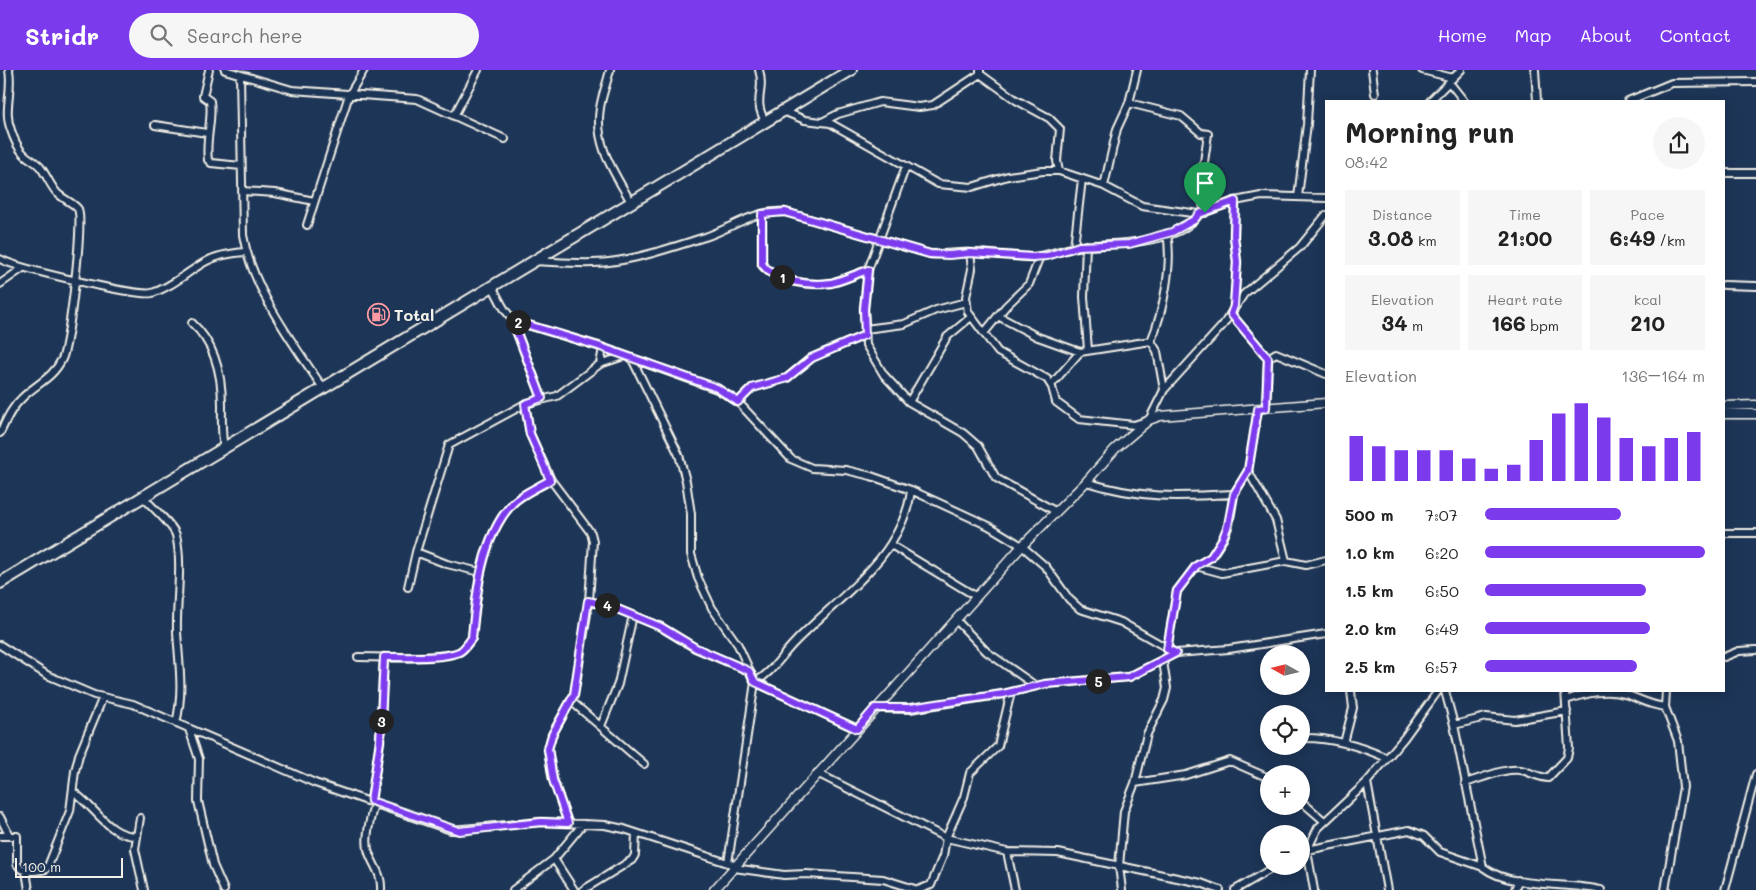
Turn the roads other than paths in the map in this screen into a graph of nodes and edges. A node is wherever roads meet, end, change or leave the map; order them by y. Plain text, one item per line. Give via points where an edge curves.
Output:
1 (9, 70) edge
2 (209, 70) edge
3 (225, 70) edge
4 (364, 70) edge
5 (478, 70) edge
6 (610, 70) edge
7 (759, 70) edge
8 (851, 70) edge
9 (1137, 70) edge
10 (1310, 70) edge
11 (1372, 70) edge
12 (1422, 70) edge
13 (1461, 70) edge
14 (1535, 70) edge
15 (980, 72) edge
16 (240, 75) junction
17 (1451, 80) junction
18 (1756, 82) edge
19 (1375, 94) dead end
20 (349, 96) junction
21 (1431, 100) edge
22 (1463, 100) edge
23 (1537, 100) edge
24 (1630, 100) edge
25 (1129, 103) junction
26 (783, 111) junction
27 (454, 116) junction
28 (824, 121) junction
29 (765, 122) junction
30 (156, 125) dead end
31 (207, 133) junction
32 (505, 139) dead end
33 (241, 166) junction
34 (906, 166) junction
35 (1059, 171) junction
36 (1725, 173) edge
37 (1756, 173) edge
38 (1082, 179) junction
39 (1104, 186) junction
40 (242, 191) junction
41 (1298, 197) junction
42 (1325, 198) edge
43 (314, 201) junction
44 (1235, 201) junction
45 (631, 202) junction
46 (1202, 213) junction
47 (762, 214) junction
48 (1325, 216) edge
49 (307, 225) dead end
50 (1167, 234) junction
51 (879, 240) junction
52 (1086, 245) junction
53 (1074, 247) junction
54 (246, 252) junction
55 (970, 253) junction
56 (1040, 256) junction
57 (0, 259) edge
58 (534, 261) junction
59 (23, 268) junction
60 (868, 270) junction
61 (75, 279) junction
62 (0, 284) edge
63 (1725, 285) edge
64 (492, 286) junction
65 (1756, 286) edge
66 (966, 302) junction
67 (1234, 306) junction
68 (1231, 314) junction
69 (998, 316) junction
70 (972, 317) junction
71 (512, 320) junction
72 (192, 323) dead end
73 (865, 332) junction
74 (984, 333) junction
75 (1151, 341) junction
76 (603, 348) junction
77 (1088, 350) junction
78 (1080, 352) junction
79 (624, 356) junction
80 (1268, 358) junction
81 (632, 359) junction
82 (600, 364) junction
83 (1325, 373) edge
84 (1051, 385) junction
85 (323, 388) junction
86 (1164, 390) junction
87 (542, 398) junction
88 (738, 402) junction
89 (909, 402) junction
90 (1325, 403) edge
91 (525, 404) junction
92 (1756, 405) edge
93 (1725, 406) edge
94 (1262, 409) junction
95 (1725, 414) edge
96 (1756, 414) edge
97 (1149, 420) junction
98 (0, 433) edge
99 (224, 448) junction
100 (1248, 471) junction
101 (550, 480) junction
102 (1086, 482) junction
103 (911, 490) junction
104 (1234, 494) junction
105 (144, 497) junction
106 (1055, 511) junction
107 (1725, 533) edge
108 (1756, 533) edge
109 (891, 545) junction
110 (1022, 546) junction
111 (416, 552) junction
112 (1325, 560) edge
113 (1286, 561) junction
114 (1196, 566) junction
115 (480, 572) junction
116 (0, 584) edge
117 (408, 587) dead end
118 (977, 597) junction
119 (588, 601) junction
120 (633, 615) junction
121 (956, 620) junction
122 (1325, 634) edge
123 (0, 645) edge
124 (1167, 649) junction
125 (1756, 650) edge
126 (1176, 653) junction
127 (384, 657) junction
128 (1725, 657) edge
129 (358, 658) dead end
130 (1163, 661) junction
131 (749, 671) junction
132 (755, 682) junction
133 (1036, 686) junction
134 (1011, 692) junction
135 (1351, 692) edge
136 (1437, 692) edge
137 (1445, 692) edge
138 (1565, 692) edge
139 (1597, 692) edge
140 (1608, 692) edge
141 (1666, 692) edge
142 (103, 697) junction
143 (1566, 700) junction
144 (571, 701) junction
145 (875, 708) junction
146 (1665, 708) junction
147 (1567, 711) junction
148 (176, 724) junction
149 (1454, 725) junction
150 (601, 726) junction
151 (189, 729) junction
152 (857, 729) junction
153 (1310, 738) edge
154 (1344, 744) junction
155 (1387, 758) junction
156 (644, 764) dead end
157 (817, 773) junction
158 (1260, 774) edge
159 (1756, 774) edge
160 (1367, 782) junction
161 (1135, 783) junction
162 (1465, 783) junction
163 (73, 792) junction
164 (1753, 796) edge
165 (372, 802) junction
166 (1310, 809) edge
167 (0, 816) edge
168 (140, 818) dead end
169 (1323, 820) junction
170 (568, 823) junction
171 (583, 824) junction
172 (636, 833) junction
173 (9, 835) junction
174 (0, 836) edge
175 (136, 836) junction
176 (1379, 836) junction
177 (946, 838) junction
178 (1310, 842) edge
179 (1310, 851) edge
180 (1007, 852) junction
181 (554, 859) junction
182 (733, 866) junction
183 (1119, 866) junction
184 (1483, 867) junction
185 (26, 871) junction
186 (1261, 875) edge
187 (1310, 875) edge
188 (1518, 880) junction
189 (220, 883) junction
190 (29, 890) edge
191 (144, 890) edge
192 (216, 890) edge
193 (224, 890) edge
194 (381, 890) edge
195 (513, 890) edge
196 (574, 890) edge
197 (583, 890) edge
198 (714, 890) edge
199 (1015, 890) edge
200 (1122, 890) edge
201 (1220, 890) edge
202 (1235, 890) edge
203 (1314, 890) edge
204 (1387, 890) edge
205 (1515, 890) edge
206 (1601, 890) edge
207 (1665, 890) edge
208 (1725, 890) edge

1 - 61 street via 10,129 24,154 40,167 55,191 79,212
2 - 31 street via 203,90 203,96 210,101
3 - 16 street
4 - 20 street
5 - 27 street
6 - 45 street via 600,108 601,143
7 - 29 street via 762,80 758,104
8 - 26 highway
9 - 25 street
10 - 41 street
11 - 19 street
12 - 17 street
13 - 17 street
14 - 23 street
15 - 28 street via 933,104 919,107 880,102
15 - 35 street via 1020,103 1049,118 1060,129
16 - 20 street via 286,89
16 - 33 street
17 - 21 street
17 - 22 street
18 - 24 street via 1672,83
20 - 27 street via 417,99
20 - 43 street
25 - 39 street via 1118,129
25 - 46 street via 1181,116 1201,133 1208,134 1200,190
26 - 28 street via 805,120
26 - 29 highway
27 - 32 street
28 - 34 street
29 - 45 highway
30 - 31 street
31 - 33 street via 208,160 211,163
33 - 40 street
34 - 35 street via 938,184 959,187 972,187 1008,176
34 - 51 street
35 - 38 street
36 - 37 street
38 - 39 street
38 - 53 street
39 - 46 street via 1156,210
40 - 43 street via 275,193
40 - 54 street
41 - 42 street
41 - 44 street via 1261,196
43 - 49 street
44 - 46 street
44 - 67 street via 1237,262
45 - 58 highway
46 - 50 street via 1184,227
47 - 51 street via 785,212
47 - 58 street via 742,219 705,237 619,261
47 - 60 street via 762,264 780,277 831,283
48 - 67 street via 1300,247 1256,281
50 - 52 street via 1129,244
50 - 75 street via 1165,287
51 - 55 street via 930,254
51 - 60 street
52 - 53 street
52 - 77 street via 1084,297
53 - 56 street
54 - 61 street via 206,261 163,289 143,295
54 - 85 street via 284,330
55 - 56 street
55 - 66 street via 972,269
56 - 69 street via 1030,284
57 - 59 street
58 - 64 highway
59 - 61 street
59 - 62 street
60 - 73 street
61 - 98 street via 72,315 63,357 52,376 20,400
63 - 65 street
64 - 71 street
64 - 85 highway
66 - 70 street
66 - 73 street via 904,324
67 - 68 street
68 - 80 street
68 - 86 street
69 - 74 street
69 - 78 street via 1038,337
70 - 74 street
70 - 89 street via 947,337
71 - 76 street
71 - 87 street
72 - 99 street via 205,335 217,366 222,390 221,435
73 - 88 street via 812,358 787,378 752,388
73 - 89 street via 866,346 874,360
74 - 84 street via 998,352 1047,379
75 - 77 street
75 - 86 street
76 - 79 street
76 - 82 street
77 - 78 street
78 - 84 street
79 - 81 street
79 - 82 street
80 - 83 street via 1276,353
80 - 94 street
81 - 88 street via 717,388
81 - 131 street via 679,455 691,514 691,554 698,578 712,608 738,645
82 - 87 street via 557,396
84 - 97 street via 1056,402 1079,419 1134,425
85 - 99 highway
86 - 97 street
87 - 91 street
88 - 103 street via 790,460 801,465 846,470
89 - 106 street via 963,433 978,446 996,478
90 - 94 street
91 - 101 street via 530,434
91 - 111 street via 449,445
92 - 93 street
94 - 97 street via 1189,413
94 - 100 street
95 - 96 street
97 - 102 street via 1115,449
99 - 105 highway
100 - 104 street
100 - 113 street via 1276,520
101 - 115 street via 513,503 505,513
101 - 119 street via 591,533 593,552
102 - 104 street via 1122,493 1157,496
102 - 106 street
103 - 109 street via 902,523
103 - 110 street via 989,526
104 - 114 street via 1223,538 1211,557
105 - 116 highway
105 - 148 street via 175,533 178,550 177,632 182,684
106 - 110 street
107 - 108 street
109 - 118 street
109 - 132 street via 765,677
110 - 118 street
110 - 124 street via 1046,568 1073,604 1121,622
111 - 115 street
111 - 117 street
112 - 113 street via 1306,565
113 - 114 street via 1222,573
114 - 124 street via 1177,591
115 - 127 street via 472,638 466,647 459,652 428,656
118 - 121 street
119 - 120 street
119 - 144 street
120 - 131 street
120 - 150 street via 618,684
121 - 133 street via 987,652
121 - 145 street
122 - 126 street via 1229,649
123 - 142 street via 47,675
124 - 126 street
125 - 128 street via 1739,651
126 - 130 street
127 - 129 street
127 - 165 street via 380,741
130 - 133 street via 1129,677
130 - 161 street via 1164,700 1147,734
131 - 132 street
132 - 152 street
132 - 182 street
133 - 134 street
134 - 145 street via 910,708
134 - 177 street via 998,746 970,773 964,798
135 - 154 street via 1353,708
136 - 155 street
137 - 149 street
138 - 143 street
139 - 143 street
140 - 146 street
141 - 146 street
142 - 148 street via 133,704
142 - 163 street via 79,755
143 - 147 street
144 - 150 street
144 - 170 street via 548,749 553,780
145 - 152 street
146 - 207 street via 1678,741 1683,787
147 - 149 street via 1515,720 1486,717
147 - 162 street via 1568,758 1548,778 1524,771 1502,771
148 - 151 street
149 - 162 street
150 - 156 street
151 - 165 street via 315,783
151 - 189 street via 199,760 198,801
152 - 157 street
153 - 154 street
154 - 155 street
155 - 160 street
157 - 177 street
157 - 182 street
158 - 161 street via 1230,761 1186,775
159 - 164 street
160 - 169 street
160 - 176 street
161 - 183 street via 1124,811
162 - 184 street
163 - 175 street via 87,801 114,831
163 - 185 street via 70,811 48,866 42,870
164 - 208 street
165 - 170 street via 459,831 541,822
165 - 194 street via 368,853 380,872
166 - 169 street
167 - 173 street
168 - 175 street
169 - 178 street
170 - 171 street
171 - 172 street via 604,825
171 - 181 street
172 - 182 street
172 - 197 street via 632,860
173 - 174 street
173 - 185 street via 18,836 17,864 18,868
175 - 191 street via 135,849
176 - 179 street
176 - 184 street via 1410,830 1424,836 1440,852
176 - 204 street
177 - 180 street
177 - 182 street via 931,885 918,890 883,879 806,874 784,876
180 - 183 street via 1058,853
180 - 199 street
181 - 195 street
181 - 196 street
182 - 198 street
183 - 200 street
183 - 201 street
184 - 188 street
185 - 190 street
186 - 202 street
187 - 203 street
188 - 205 street
188 - 206 street
189 - 192 street
189 - 193 street

